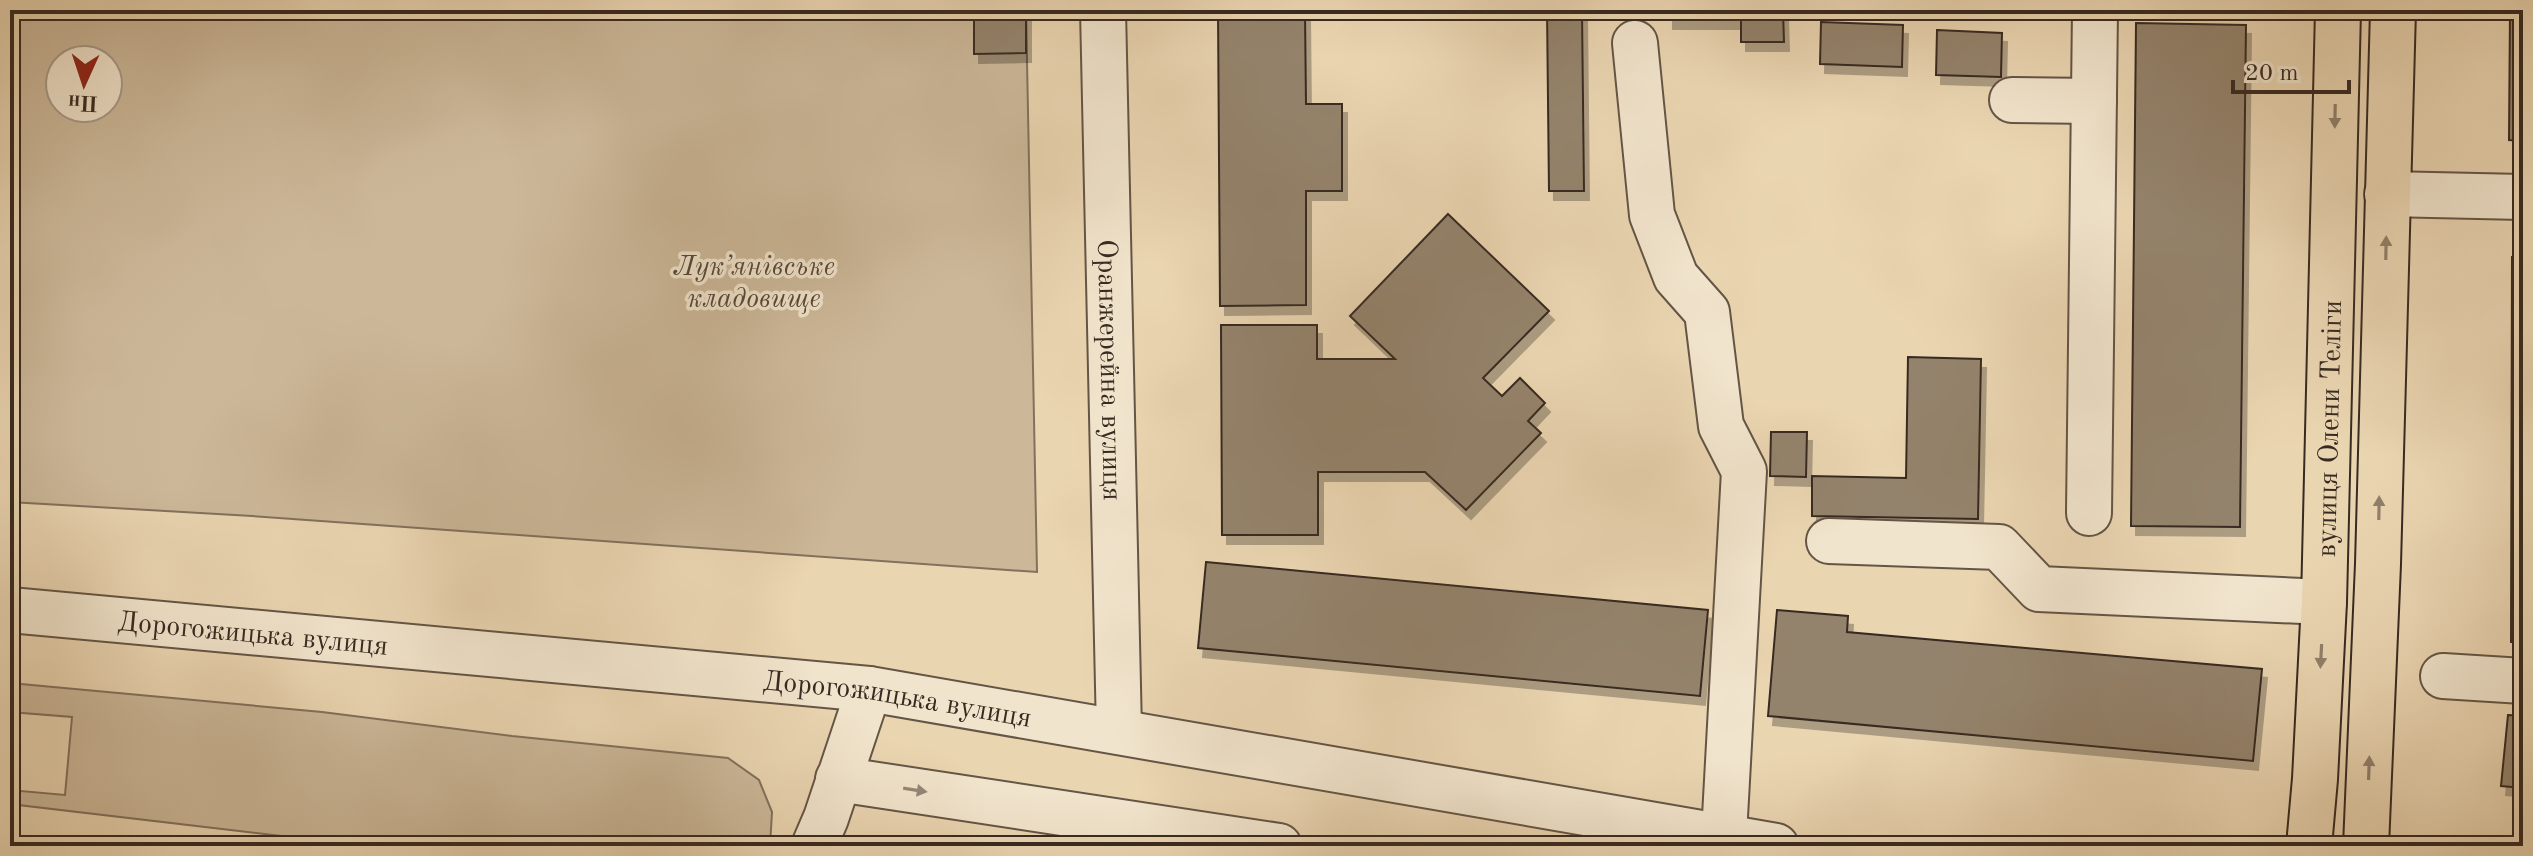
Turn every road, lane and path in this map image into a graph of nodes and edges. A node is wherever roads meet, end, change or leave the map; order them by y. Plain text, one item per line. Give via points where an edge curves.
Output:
1 (1103, 10) edge
2 (2095, 10) edge
3 (2338, 10) edge
4 (2393, 10) edge
5 (1635, 43) dead end
6 (2012, 100) dead end
7 (2094, 101) junction
8 (2387, 194) junction
9 (2523, 197) edge
10 (2089, 513) dead end
11 (1829, 541) dead end
12 (2324, 602) junction
13 (10, 610) edge
14 (2443, 676) dead end
15 (2523, 681) edge
16 (869, 689) junction
17 (1119, 731) junction
18 (838, 779) junction
19 (1724, 835) junction
20 (814, 846) edge
21 (1279, 846) edge
22 (1776, 846) edge
23 (2309, 846) edge
24 (2366, 846) edge

1 - 17 street, Оранжерейна вулиця
2 - 7 street
3 -> 12 main road, вулиця Олени Теліги
4 - 8 main road, вулиця Олени Теліги
5 - 19 street via 1652,215 1676,277 1707,312 1721,426 1744,471
6 - 7 street
7 - 10 street
8 - 9 street
24 -> 8 main road, вулиця Олени Теліги
11 - 12 street via 1999,547 2039,589
12 -> 23 main road, вулиця Олени Теліги
13 - 16 street, Дорогожицька вулиця
14 - 15 street
16 - 17 street, Дорогожицька вулиця
16 - 18 street
17 - 19 street, Дорогожицька вулиця
18 - 20 street
18 -> 21 street
19 - 22 street, Дорогожицька вулиця

